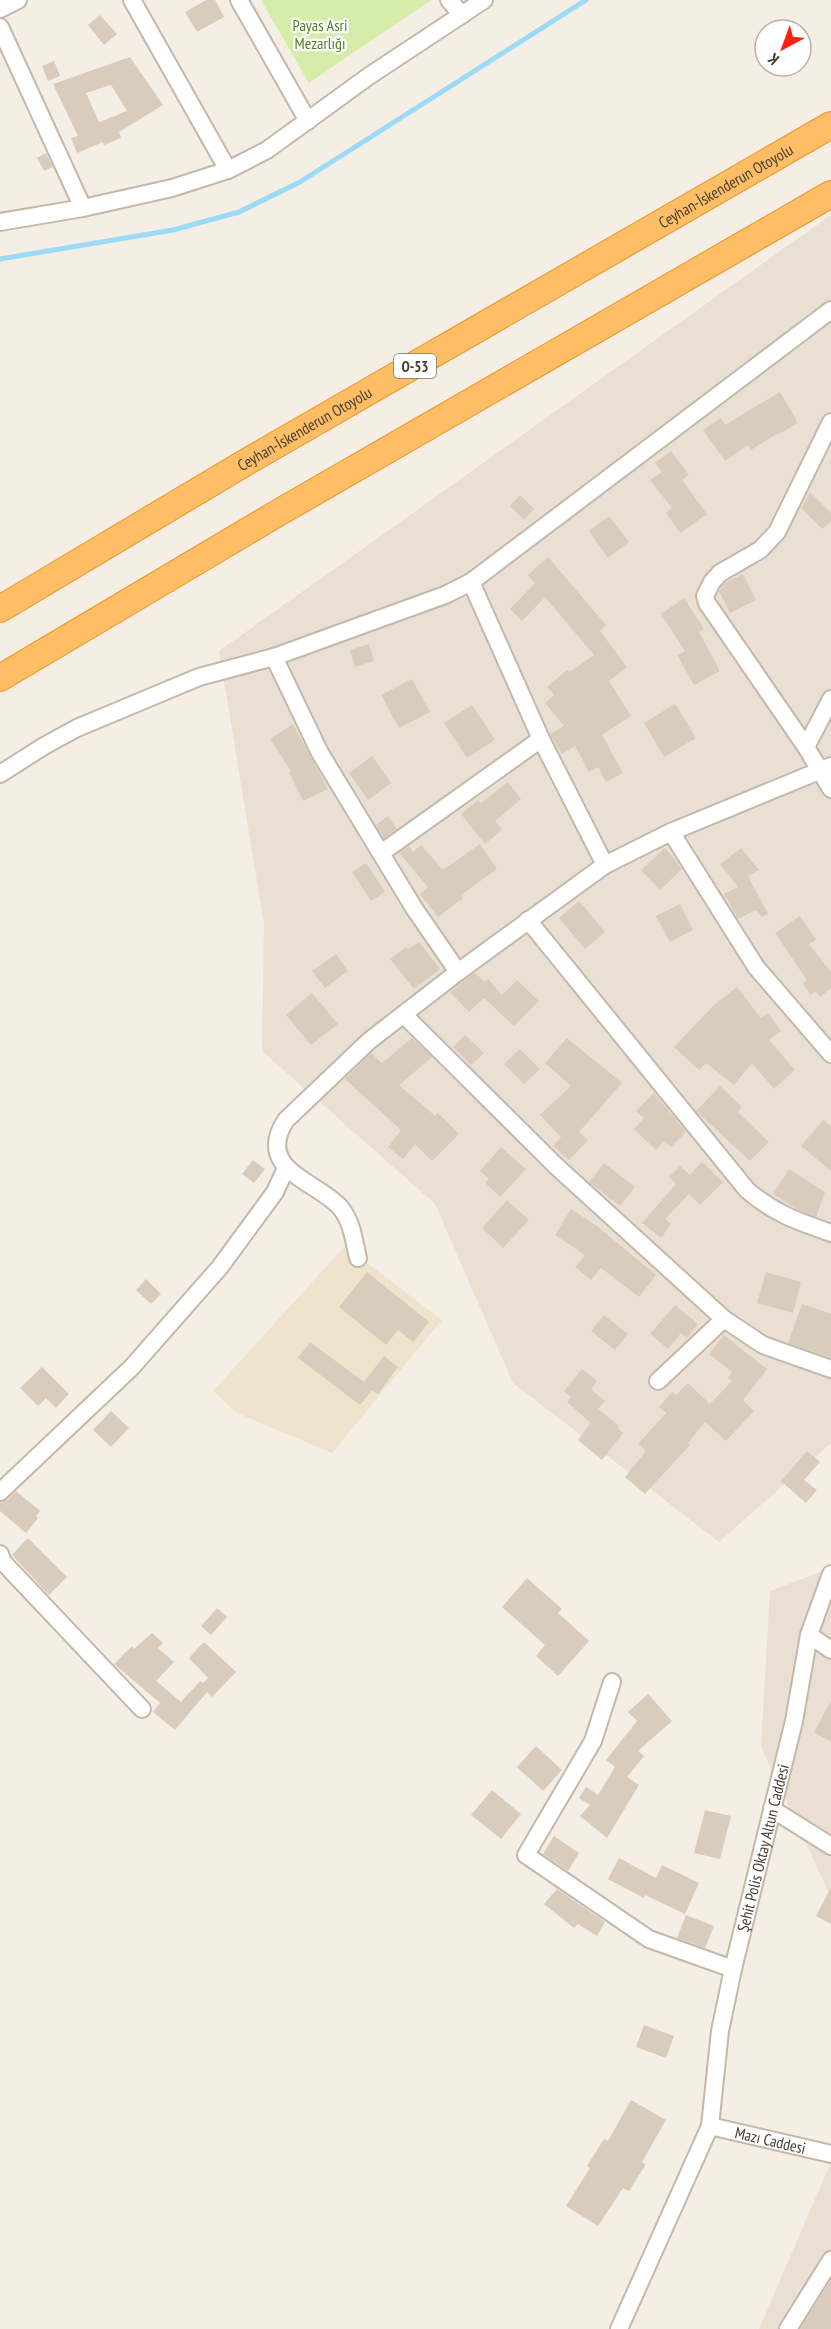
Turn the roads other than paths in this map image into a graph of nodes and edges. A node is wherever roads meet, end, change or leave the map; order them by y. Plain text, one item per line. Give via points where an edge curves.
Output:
1 (18, 0) edge
2 (132, 0) edge
3 (239, 0) edge
4 (449, 0) edge
5 (484, 0) edge
6 (0, 9) edge
7 (462, 15) junction
8 (0, 27) edge
9 (308, 120) junction
10 (831, 125) edge
11 (228, 170) junction
12 (831, 194) edge
13 (82, 208) junction
14 (0, 222) edge
15 (831, 310) edge
16 (831, 422) edge
17 (471, 582) junction
18 (0, 609) edge
19 (274, 657) junction
20 (0, 678) edge
21 (831, 699) edge
22 (541, 739) junction
23 (806, 747) junction
24 (826, 768) edge
25 (0, 774) edge
26 (831, 789) edge
27 (671, 832) junction
28 (381, 853) junction
29 (605, 865) junction
30 (528, 920) junction
31 (458, 972) junction
32 (404, 1015) junction
33 (831, 1054) edge
34 (286, 1168) junction
35 (831, 1233) edge
36 (358, 1258) dead end
37 (724, 1319) junction
38 (831, 1369) edge
39 (658, 1381) dead end
40 (0, 1492) edge
41 (0, 1554) edge
42 (831, 1574) edge
43 (809, 1635) junction
44 (831, 1650) edge
45 (612, 1682) dead end
46 (142, 1709) dead end
47 (772, 1809) junction
48 (831, 1846) edge
49 (734, 1969) junction
50 (710, 2126) junction
51 (831, 2154) edge
52 (831, 2259) edge
53 (619, 2329) edge
54 (788, 2329) edge

1 - 6 street
2 - 11 street
3 - 9 street
4 - 7 street
5 - 7 street
7 - 9 street
8 - 13 street
9 - 11 street via 267,150
10 - 18 highway, Ceyhan-İskenderun Otoyolu / O-53 via 248,461
11 - 13 street via 172,188
12 - 20 highway
13 - 14 street
15 - 17 street
16 - 23 street via 777,532 760,550 720,573 705,596
17 - 19 street
17 - 22 street
19 - 25 street via 199,677 77,728
19 - 28 street via 320,753
21 - 23 street
22 - 28 street
22 - 29 street
23 - 24 street
24 - 26 street
24 - 27 street
27 - 29 street
27 - 33 street via 756,967
28 - 31 street
29 - 30 street
30 - 31 street
30 - 35 street via 747,1190 785,1216
31 - 32 street
32 - 34 street via 369,1041 286,1120 277,1142
32 - 37 street via 556,1166
34 - 36 street via 339,1206 351,1228
34 - 40 street via 274,1192 220,1267 139,1359
37 - 38 street via 763,1345
37 - 39 street
41 - 46 street via 3,1562
42 - 43 street, Şehit Polis Oktay Altun Caddesi
43 - 44 street
43 - 47 street, Şehit Polis Oktay Altun Caddesi via 794,1721
45 - 49 street via 593,1741 526,1855 649,1939
47 - 48 street
47 - 49 street, Şehit Polis Oktay Altun Caddesi
49 - 50 street, Şehit Polis Oktay Altun Caddesi via 720,2031
50 - 51 street, Mazı Caddesi
50 - 53 street, Şehit Polis Oktay Altun Caddesi
52 - 54 street

